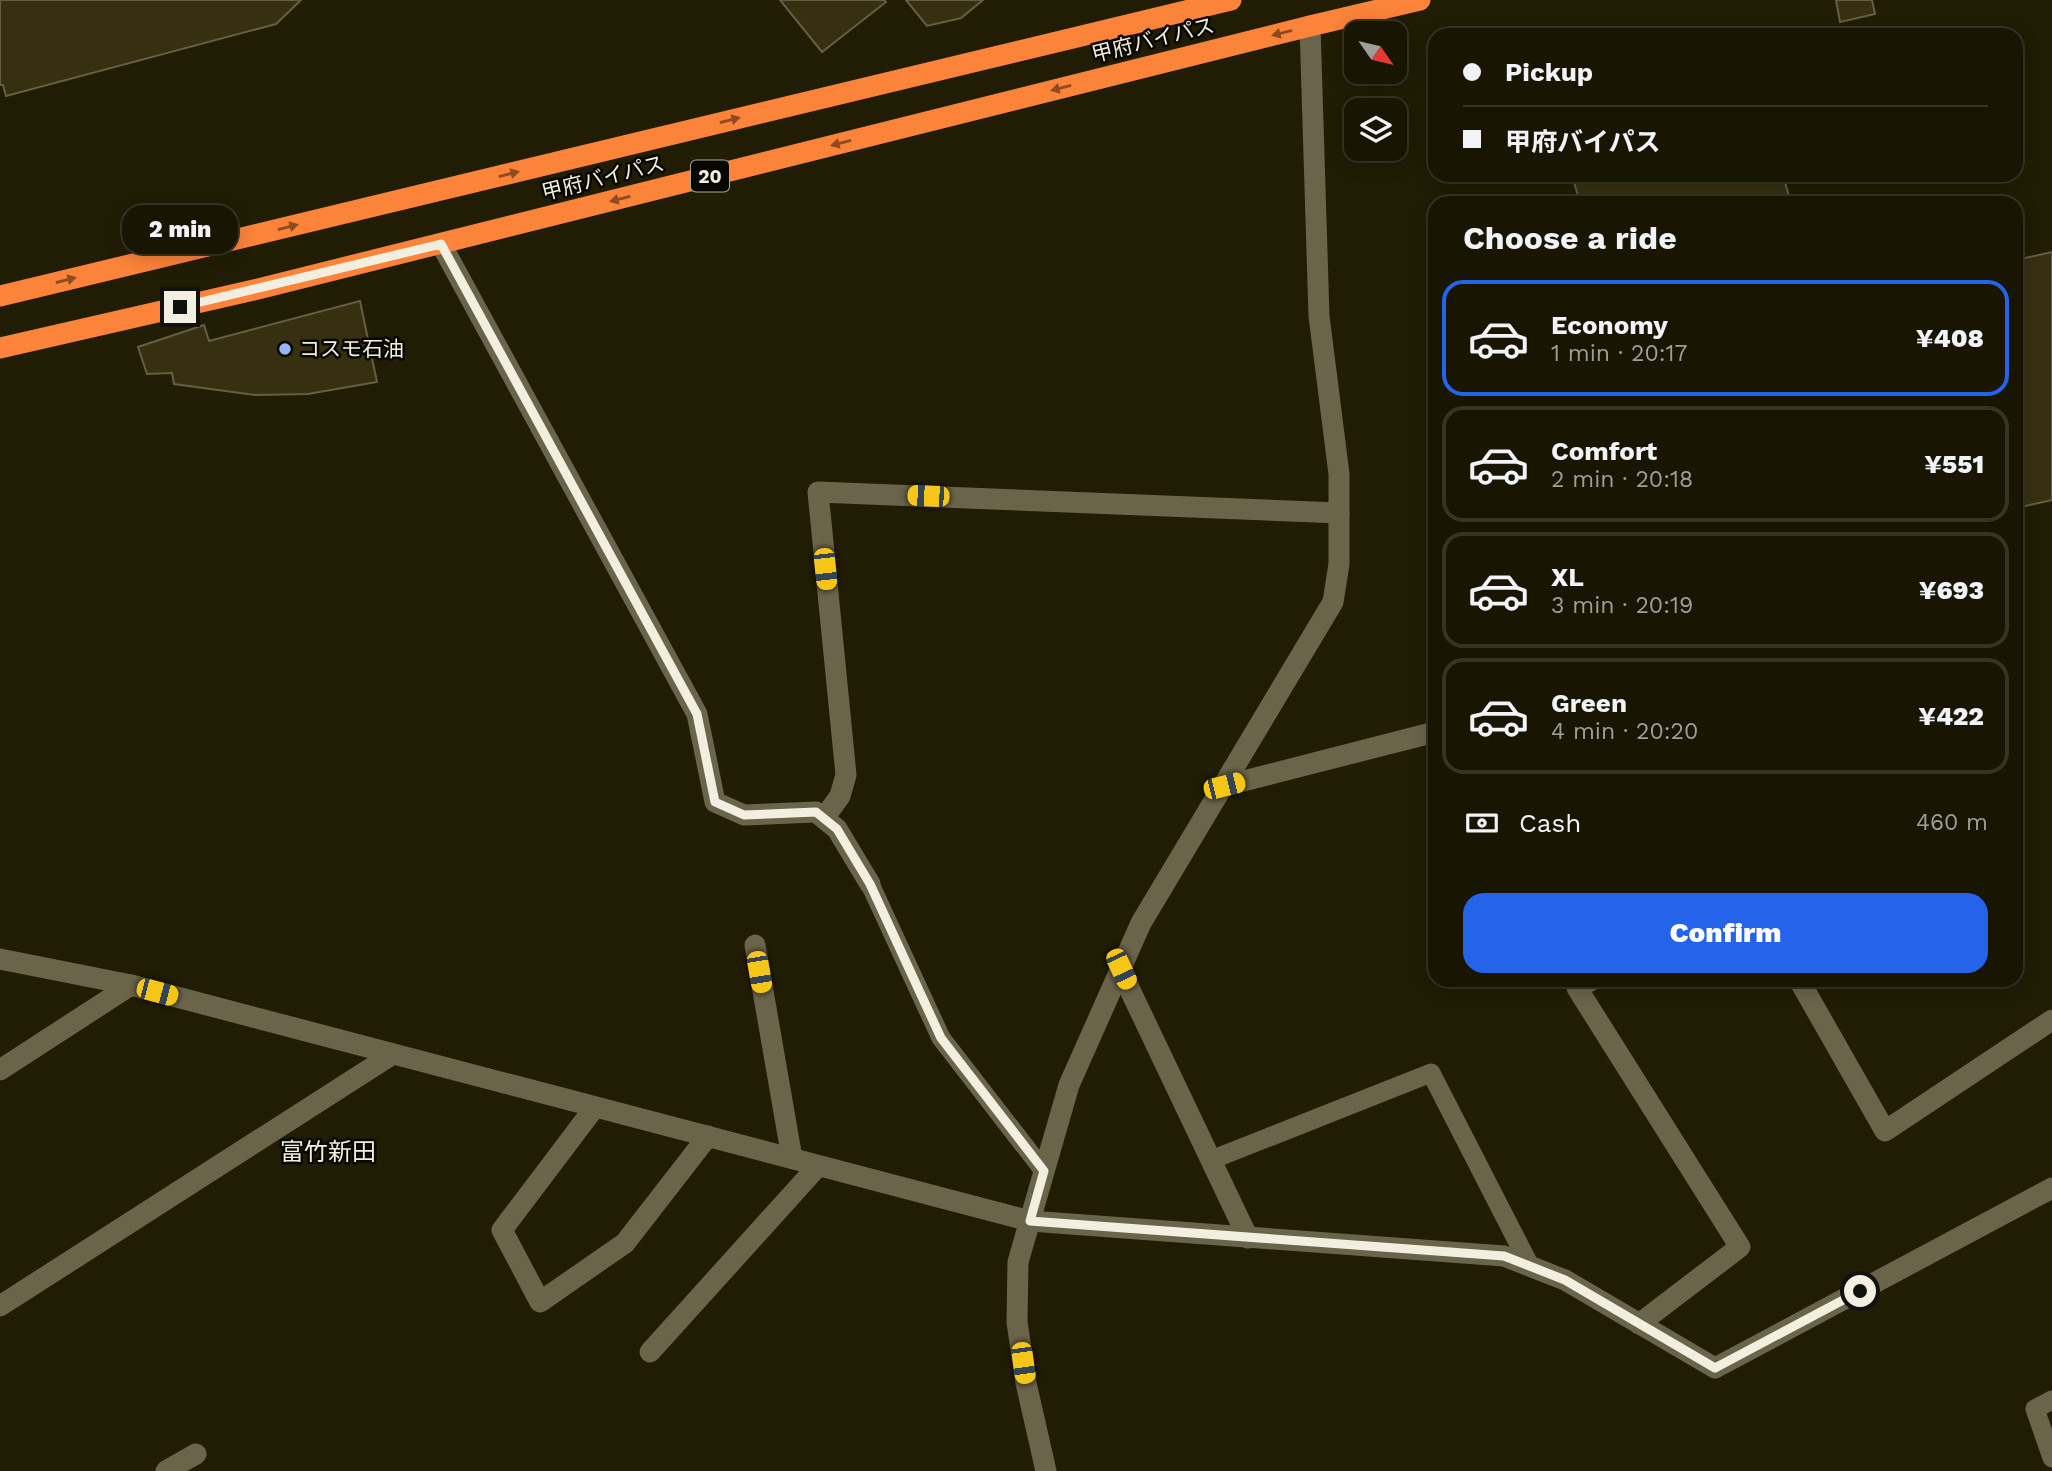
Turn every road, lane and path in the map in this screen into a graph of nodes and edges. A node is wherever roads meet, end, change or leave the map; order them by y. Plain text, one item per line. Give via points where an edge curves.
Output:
1 (1231, 0) edge
2 (1420, 0) edge
3 (1310, 26) junction
4 (441, 244) junction
5 (0, 296) edge
6 (0, 348) edge
7 (1339, 513) junction
8 (1428, 734) edge
9 (1224, 786) junction
10 (824, 818) junction
11 (870, 884) joint
12 (755, 945) dead end
13 (0, 959) edge
14 (1121, 969) junction
15 (131, 985) junction
16 (1579, 987) edge
17 (1803, 987) edge
18 (2052, 1020) edge
19 (393, 1054) junction
20 (0, 1070) edge
21 (595, 1107) junction
22 (708, 1136) junction
23 (792, 1158) junction
24 (1211, 1160) junction
25 (818, 1166) junction
26 (1044, 1171) junction
27 (2052, 1188) edge
28 (1030, 1221) junction
29 (1248, 1238) junction
30 (1530, 1266) junction
31 (0, 1306) edge
32 (1639, 1324) junction
33 (650, 1352) dead end
34 (2052, 1400) edge
35 (197, 1454) dead end
36 (2052, 1458) edge
37 (166, 1471) edge
38 (1046, 1471) edge

5 -> 1 highway, 甲府バイパス / 20
2 - 3 highway, 甲府バイパス / 20
3 -> 4 highway, 甲府バイパス / 20
3 - 7 street via 1319,316 1339,474
4 - 6 highway, 甲府バイパス / 20
4 - 10 street via 697,714 715,802 744,815 816,812
7 - 9 street via 1333,603
7 - 10 street via 818,492 846,775 840,796
8 - 9 street
9 - 14 street via 1141,923
10 - 11 street via 837,829
11 - 26 lane via 941,1038
12 - 23 street
13 - 15 street
14 - 24 street
14 - 26 street via 1069,1084
15 - 19 street
15 - 20 street
16 - 32 street via 1740,1247
17 - 18 street via 1885,1131
19 - 21 street
19 - 31 street
21 - 22 street
21 - 22 street via 502,1230 540,1302 625,1243
22 - 23 street
23 - 25 street
24 - 29 street
24 - 30 lane via 1430,1073
25 - 28 street
25 - 33 street
26 - 28 street
27 - 32 street via 1715,1368
28 - 29 street
28 - 38 street via 1018,1262 1017,1322
29 - 30 street via 1504,1256
30 - 32 street via 1565,1280
34 - 36 lane via 2035,1409
35 - 37 street

